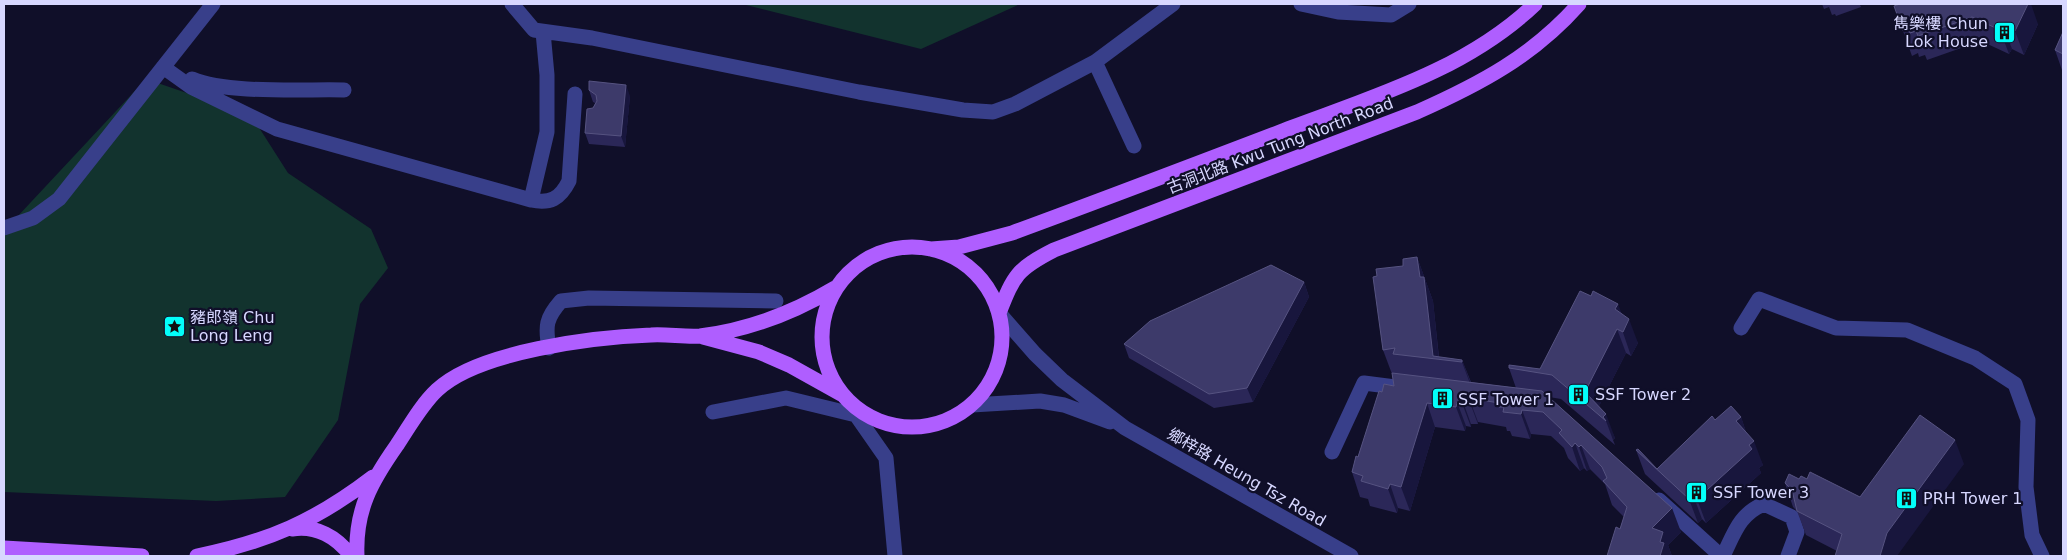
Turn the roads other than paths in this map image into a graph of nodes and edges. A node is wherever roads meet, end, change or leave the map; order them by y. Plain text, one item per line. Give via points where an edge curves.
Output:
1 (213, 4) edge
2 (512, 4) edge
3 (1173, 4) edge
4 (1301, 4) edge
5 (1409, 4) edge
6 (1535, 4) edge
7 (1579, 4) edge
8 (543, 32) junction
9 (1095, 62) junction
10 (163, 67) junction
11 (344, 90) dead end
12 (592, 111) edge
13 (1134, 146) dead end
14 (531, 200) junction
15 (4, 228) edge
16 (931, 249) junction
17 (835, 288) junction
18 (776, 301) dead end
19 (999, 313) junction
20 (1741, 328) dead end
21 (700, 336) junction
22 (549, 348) junction
23 (1421, 390) edge
24 (842, 395) junction
25 (972, 405) junction
26 (713, 412) dead end
27 (1125, 428) junction
28 (1332, 452) dead end
29 (376, 475) junction
30 (1648, 491) edge
31 (264, 540) junction
32 (4, 548) edge
33 (142, 556) edge
34 (197, 556) edge
35 (250, 556) edge
36 (351, 556) edge
37 (357, 556) edge
38 (894, 556) edge
39 (1352, 556) edge
40 (1722, 556) edge
41 (1788, 556) edge
42 (2042, 556) edge

1 - 10 street
2 - 8 street via 534,30
3 - 9 street
4 - 5 street via 1338,12 1391,15
6 - 16 main road, 古洞北路 Kwu Tung North Road via 1502,32 1462,57 1391,90 1012,233 968,245
7 - 19 main road, 古洞北路 Kwu Tung North Road via 1535,47 1500,72 1463,92 1408,116 1054,250 1028,264 1012,280
8 - 9 street via 592,38 859,92 962,110 993,112 1015,104
8 - 14 street via 547,132
9 - 13 street
10 - 11 street via 205,85
10 - 14 street via 191,87 277,129
10 - 15 street via 59,199 33,218
12 - 14 street via 575,102 569,181 563,193 553,200
16 - 17 main road, 古洞北路 Kwu Tung North Road via 887,250 861,263
16 - 19 main road, 古洞北路 Kwu Tung North Road via 954,257 973,271 989,290
17 - 21 main road, 古洞北路 Kwu Tung North Road via 779,318
17 - 24 main road, 古洞北路 Kwu Tung North Road via 826,308 822,351 829,374
18 - 22 street via 589,298 561,301 549,316 546,333
19 - 25 main road, 古洞北路 Kwu Tung North Road via 1002,339 998,365 988,386
19 - 27 street, 鄉梓路 Heung Tsz Road via 1062,380
20 - 42 street via 1759,299 1836,328 1907,330 1975,358 2015,384 2028,420 2026,487 2032,535
21 - 22 main road, 古洞北路 Kwu Tung North Road via 610,337
21 - 24 main road, 古洞北路 Kwu Tung North Road via 759,352
22 - 29 main road, 古洞北路 Kwu Tung North Road via 486,363 437,390
23 - 28 street via 1364,384
24 - 25 main road, 古洞北路 Kwu Tung North Road via 860,411 897,426 937,424
25 - 27 street, 鄉梓路 Heung Tsz Road via 1016,401 1056,403
26 - 38 street via 786,398 856,416 886,458
27 - 39 street, 鄉梓路 Heung Tsz Road
29 - 31 main road, 古洞北路 Kwu Tung North Road via 313,517
29 - 37 main road, 古洞北路 Kwu Tung North Road via 360,517
30 - 40 street
31 - 34 main road
31 - 35 main road, 古洞北路 Kwu Tung North Road
31 - 36 main road, 古洞北路 Kwu Tung North Road via 282,531 301,528 321,531 338,541
32 - 33 main road
40 - 41 street via 1741,521 1750,510 1764,504 1792,517 1797,532

